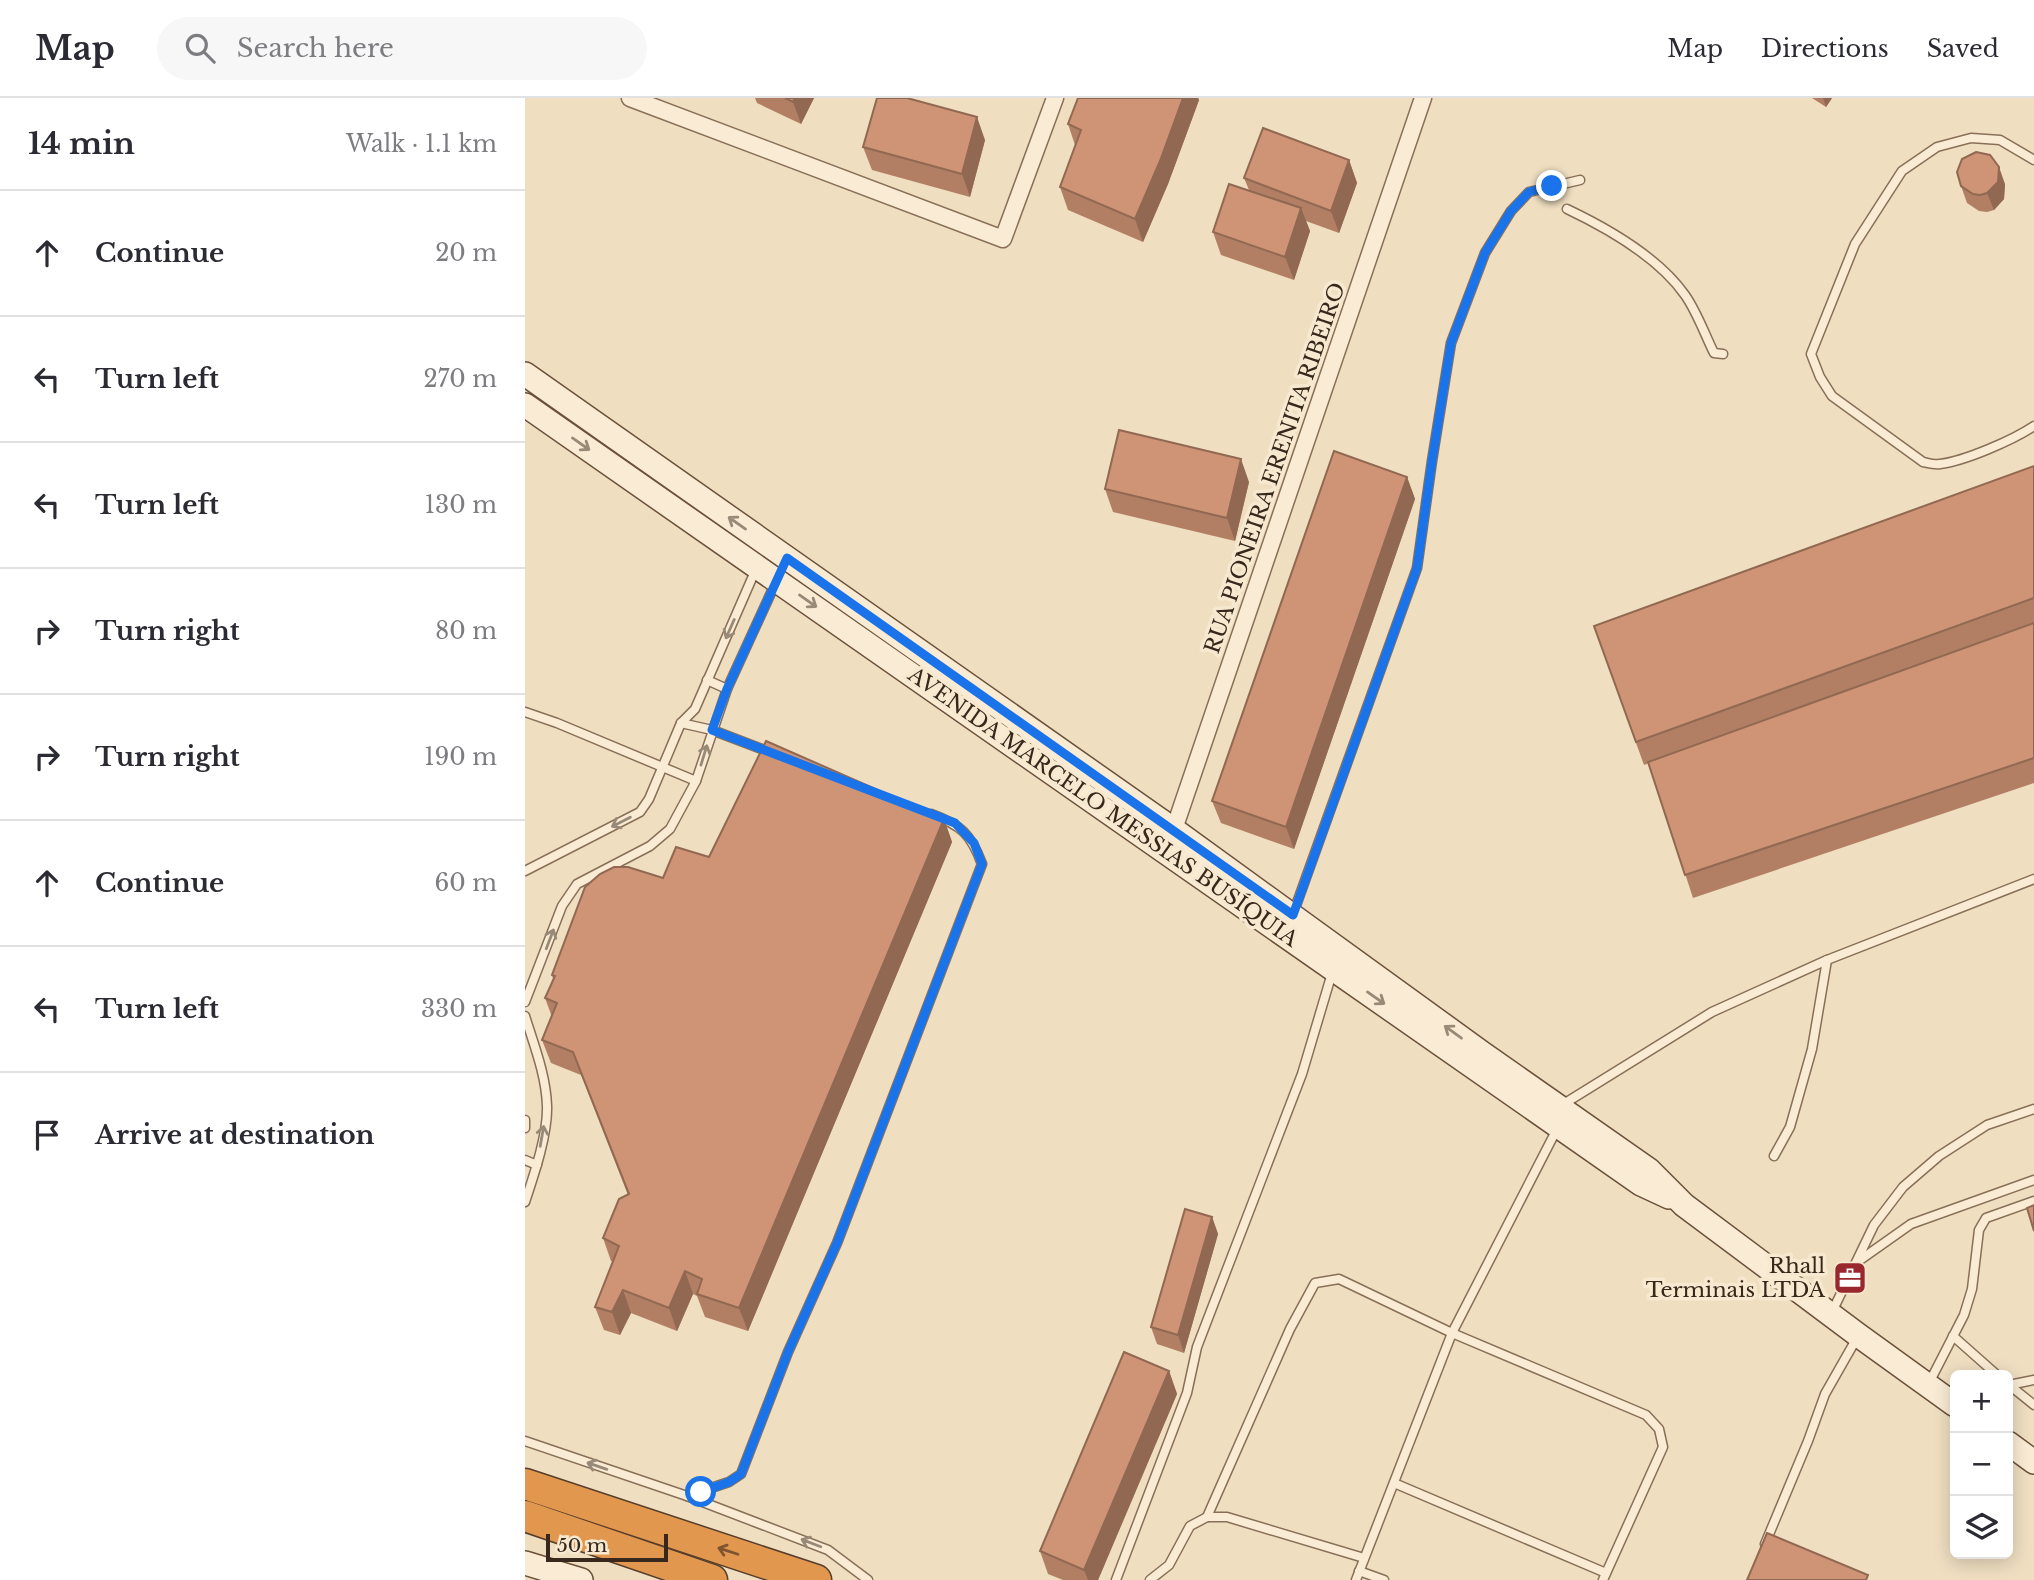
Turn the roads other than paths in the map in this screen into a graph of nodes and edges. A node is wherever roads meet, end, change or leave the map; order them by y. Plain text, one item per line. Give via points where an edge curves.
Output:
1 (631, 98) edge
2 (1055, 98) edge
3 (1423, 98) edge
4 (2034, 160) edge
5 (1580, 180) dead end
6 (1567, 209) dead end
7 (1723, 354) dead end
8 (525, 374) edge
9 (525, 405) edge
10 (2034, 426) edge
11 (767, 544) junction
12 (787, 558) junction
13 (767, 573) junction
14 (707, 680) junction
15 (727, 689) junction
16 (525, 712) edge
17 (681, 723) junction
18 (712, 730) junction
19 (776, 755) edge
20 (661, 766) junction
21 (696, 781) junction
22 (916, 808) edge
23 (1170, 840) junction
24 (525, 871) edge
25 (2034, 879) edge
26 (1293, 915) junction
27 (1337, 959) junction
28 (1827, 960) junction
29 (525, 1002) edge
30 (525, 1016) edge
31 (2034, 1110) edge
32 (1559, 1117) junction
33 (525, 1120) edge
34 (525, 1128) edge
35 (1774, 1156) dead end
36 (525, 1160) edge
37 (537, 1165) junction
38 (2034, 1180) edge
39 (2034, 1201) edge
40 (525, 1202) edge
41 (1857, 1262) junction
42 (1831, 1315) junction
43 (1452, 1333) junction
44 (1858, 1335) junction
45 (1953, 1336) junction
46 (1991, 1370) edge
47 (2034, 1380) edge
48 (2013, 1383) edge
49 (1928, 1385) junction
50 (2013, 1388) edge
51 (1950, 1401) edge
52 (2034, 1405) edge
53 (525, 1441) edge
54 (2013, 1447) edge
55 (2034, 1462) edge
56 (1394, 1483) junction
57 (525, 1484) edge
58 (687, 1496) junction
59 (525, 1516) edge
60 (1207, 1517) junction
61 (1364, 1558) junction
62 (1761, 1558) edge
63 (525, 1563) edge
64 (1359, 1571) junction
65 (1604, 1577) edge
66 (581, 1580) edge
67 (712, 1580) edge
68 (816, 1580) edge
69 (868, 1580) edge
70 (1116, 1580) edge
71 (1150, 1580) edge
72 (1356, 1580) edge
73 (1384, 1580) edge

1 - 2 street via 1003,239
3 - 23 street, RUA PIONEIRA ERENITA RIBEIRO
4 - 10 lane via 2000,140 1971,138 1937,147 1902,171 1855,244 1811,354 1832,396 1923,462 1939,464 1978,453
5 - 26 lane via 1529,192 1485,253 1451,343 1417,568
6 - 7 lane via 1600,225 1654,263 1685,295 1714,354
11 -> 8 street
9 -> 13 street, AVENIDA MARCELO MESSIAS BUSÍQUIA
11 - 12 street
11 - 13 lane
12 - 13 lane
12 - 23 street
13 -> 14 lane
13 - 15 lane
13 -> 23 street, AVENIDA MARCELO MESSIAS BUSÍQUIA
14 - 15 lane
14 - 17 lane via 695,709
15 - 18 lane
16 - 20 lane
17 - 18 lane
17 - 20 lane
18 - 19 lane
21 -> 18 lane
20 - 21 lane
20 -> 24 lane via 640,812
29 -> 21 lane via 562,906 577,884 650,846 670,829
22 - 58 lane via 955,823 974,843 982,864 837,1243 741,1474
23 - 26 street, AVENIDA MARCELO MESSIAS BUSÍQUIA
23 - 27 street, AVENIDA MARCELO MESSIAS BUSÍQUIA
25 - 28 lane
26 - 27 street, AVENIDA MARCELO MESSIAS BUSÍQUIA
27 - 32 street, AVENIDA MARCELO MESSIAS BUSÍQUIA
27 - 70 lane via 1302,1074 1197,1347 1187,1394
28 - 32 lane via 1713,1012
28 - 35 lane via 1812,1049 1790,1127
37 -> 30 lane via 547,1109 544,1076
31 - 41 lane via 1986,1125 1921,1171 1874,1225
32 - 42 street, AVENIDA MARCELO MESSIAS BUSÍQUIA via 1641,1184 1684,1205
32 - 43 lane
33 - 34 lane
36 - 37 lane
37 - 40 lane
38 - 41 lane via 1911,1224
39 - 45 lane via 1986,1218 1979,1230 1972,1289
41 - 42 lane
42 - 44 street, AVENIDA MARCELO MESSIAS BUSÍQUIA
43 - 56 lane
43 - 60 lane via 1339,1279 1315,1283
43 - 65 lane via 1646,1415 1659,1429 1663,1447
44 - 49 street, AVENIDA MARCELO MESSIAS BUSÍQUIA
44 - 62 lane via 1825,1394
45 - 46 lane
45 - 49 lane
47 - 48 lane
49 - 51 street, AVENIDA MARCELO MESSIAS BUSÍQUIA
50 - 52 lane
58 -> 53 lane
54 - 55 street
56 - 61 lane
56 - 65 lane
68 -> 57 highway
69 -> 58 lane via 828,1550
59 - 67 highway
60 - 61 lane via 1227,1517
60 - 71 lane via 1190,1526 1170,1566
61 - 64 lane
63 - 66 street
64 - 72 lane
64 - 73 lane

